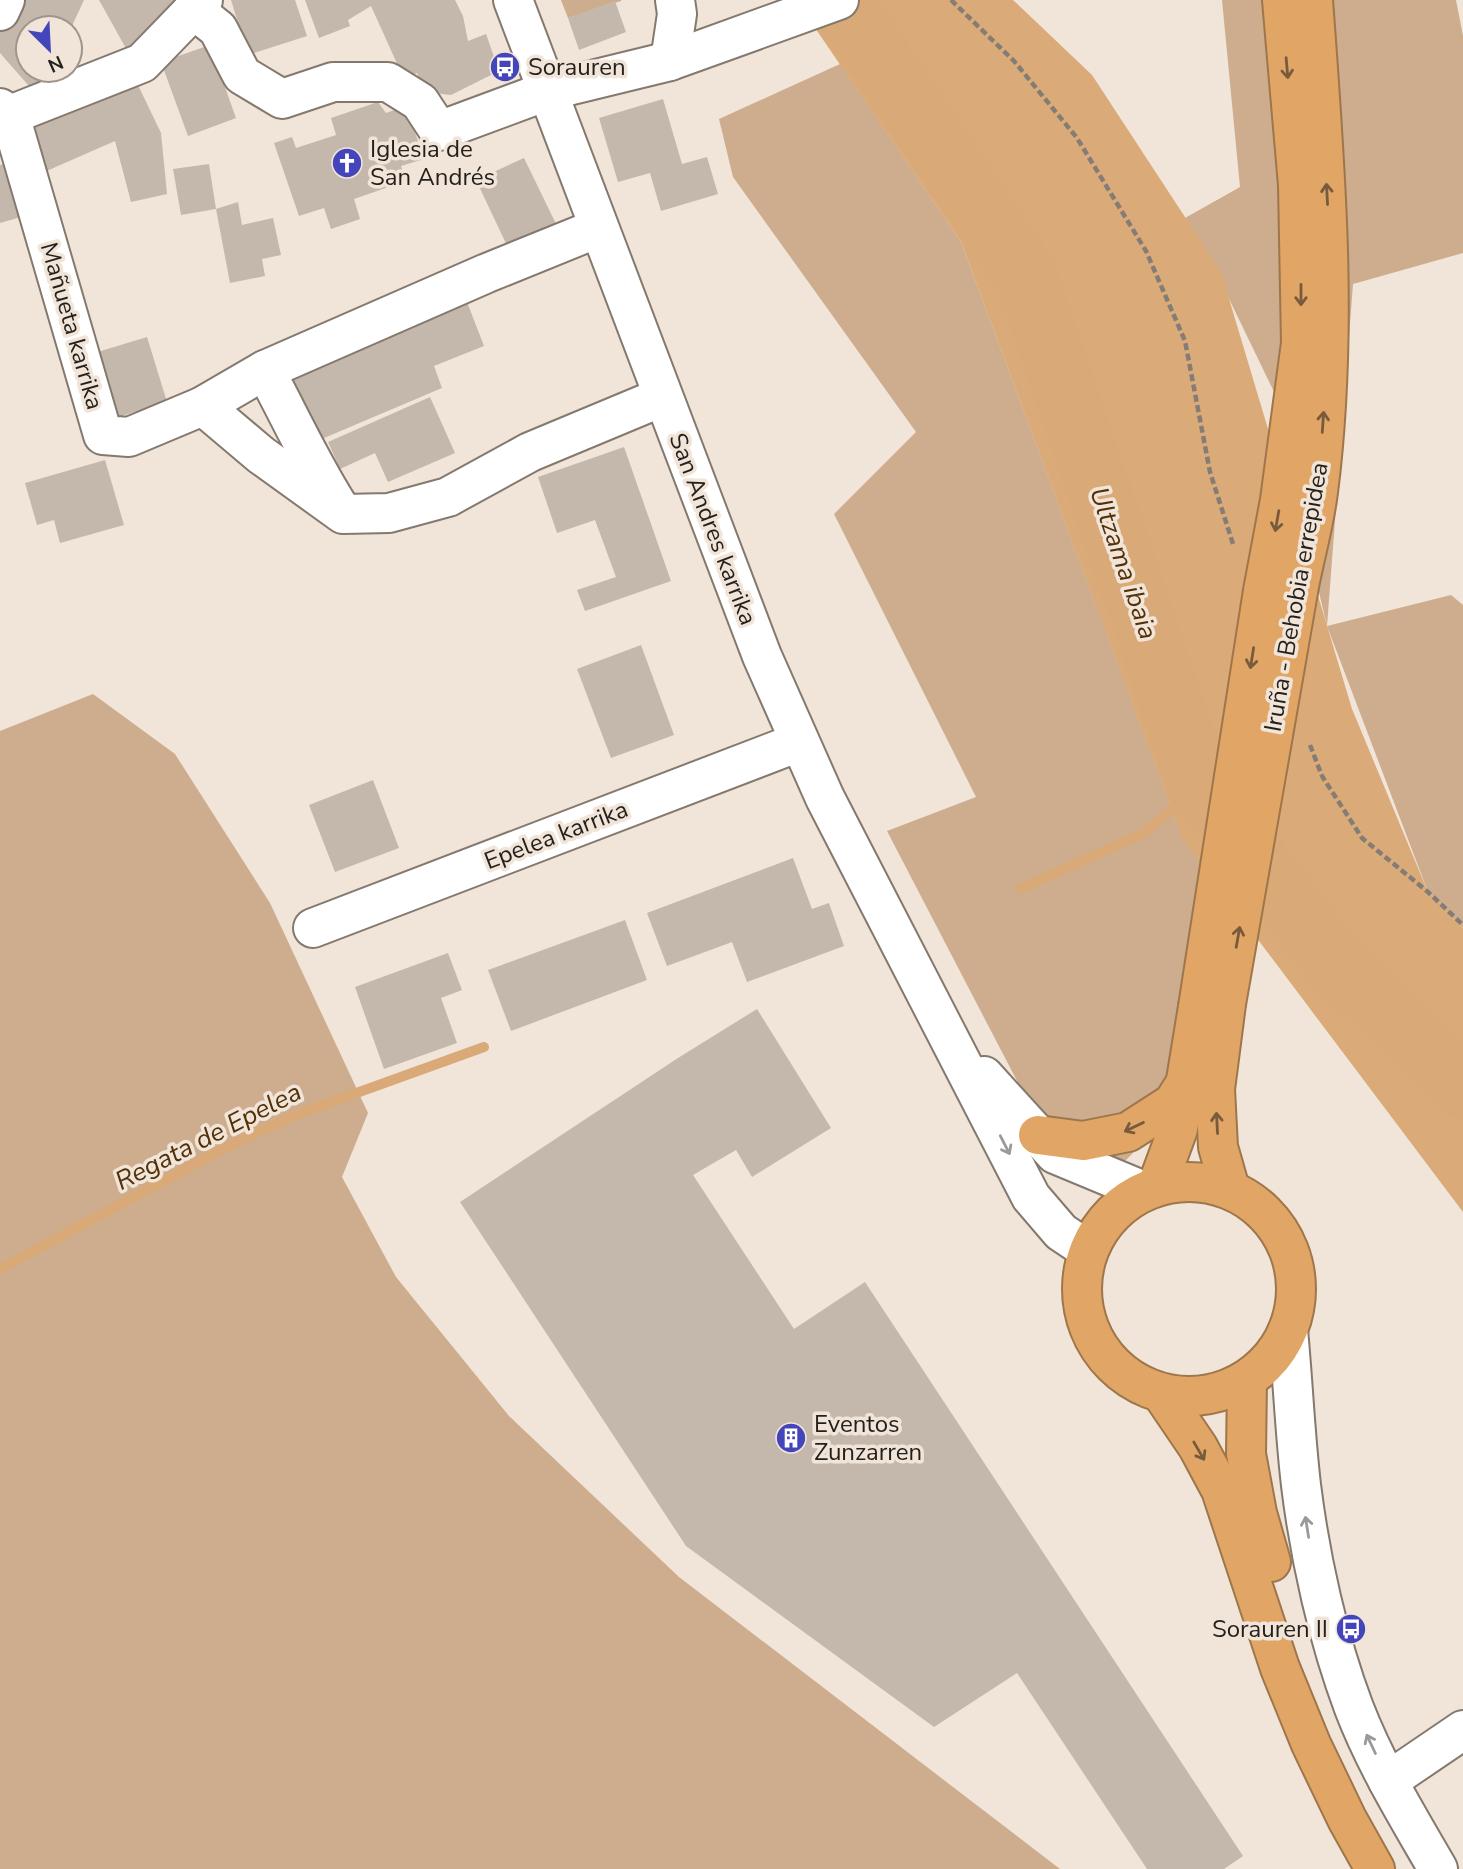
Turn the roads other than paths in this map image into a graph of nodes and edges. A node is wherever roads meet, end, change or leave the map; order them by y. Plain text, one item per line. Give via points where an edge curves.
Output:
1 (5, 0) edge
2 (513, 0) edge
3 (675, 0) edge
4 (839, 0) edge
5 (1282, 0) edge
6 (1313, 0) edge
7 (198, 4) edge
8 (0, 11) edge
9 (670, 61) junction
10 (547, 91) junction
11 (5, 111) edge
12 (598, 228) junction
13 (265, 370) junction
14 (662, 397) junction
15 (203, 406) junction
16 (343, 514) junction
17 (1281, 588) junction
18 (799, 742) junction
19 (313, 928) dead end
20 (1212, 1006) junction
21 (951, 1040) junction
22 (1185, 1084) junction
23 (1038, 1135) junction
24 (1150, 1189) junction
25 (1230, 1189) junction
26 (1088, 1250) junction
27 (1288, 1330) junction
28 (1247, 1380) junction
29 (1162, 1394) junction
30 (1463, 1730) edge
31 (1388, 1781) junction
32 (1340, 1805) junction
33 (1357, 1869) edge
34 (1375, 1869) edge
35 (1401, 1869) edge
36 (1438, 1869) edge

1 - 8 street
2 - 10 street, San Andres karrika
3 - 9 street
4 - 9 street
5 -> 17 highway, Iruña - Behobia errepidea via 1298,185 1300,344 1280,500
17 -> 6 highway, Iruña - Behobia errepidea via 1318,493 1328,347 1328,214
7 - 10 street via 218,29 243,75 282,99 333,82 388,82 421,102 439,131
7 - 11 street via 142,63
9 - 10 street
10 - 12 street, San Andres karrika
11 - 15 street, Mañueta karrika via 103,435 129,437
12 - 13 street, Mañueta karrika
12 - 14 street, San Andres karrika
13 - 15 street, Mañueta karrika
13 - 16 street
14 - 16 street via 530,452 448,497 389,513
14 - 18 street, San Andres karrika
15 - 16 street
17 - 20 highway, Iruña - Behobia errepidea, bridge
18 - 19 street, Epelea karrika
18 - 21 street, San Andres karrika
20 - 22 highway, Iruña - Behobia errepidea
25 -> 20 highway, Iruña - Behobia errepidea via 1218,1147
21 - 23 street
21 -> 26 street via 1031,1197 1061,1232
22 -> 23 highway via 1174,1103 1128,1132 1083,1141
22 - 24 highway, Iruña - Behobia errepidea via 1178,1129
23 - 24 street via 1055,1154
24 - 25 highway via 1181,1182
24 - 26 highway via 1120,1206
25 - 27 highway via 1269,1217 1283,1237 1297,1283
26 - 29 highway via 1081,1289 1082,1310 1092,1338 1110,1363 1133,1382
27 - 28 highway via 1269,1360
31 -> 27 street via 1338,1660 1308,1536
28 - 29 highway via 1217,1393
28 - 35 highway via 1246,1454 1256,1513 1292,1633 1324,1719
29 -> 32 highway via 1221,1490 1280,1668
30 - 31 street
31 - 36 street
32 - 33 street
32 - 34 highway

